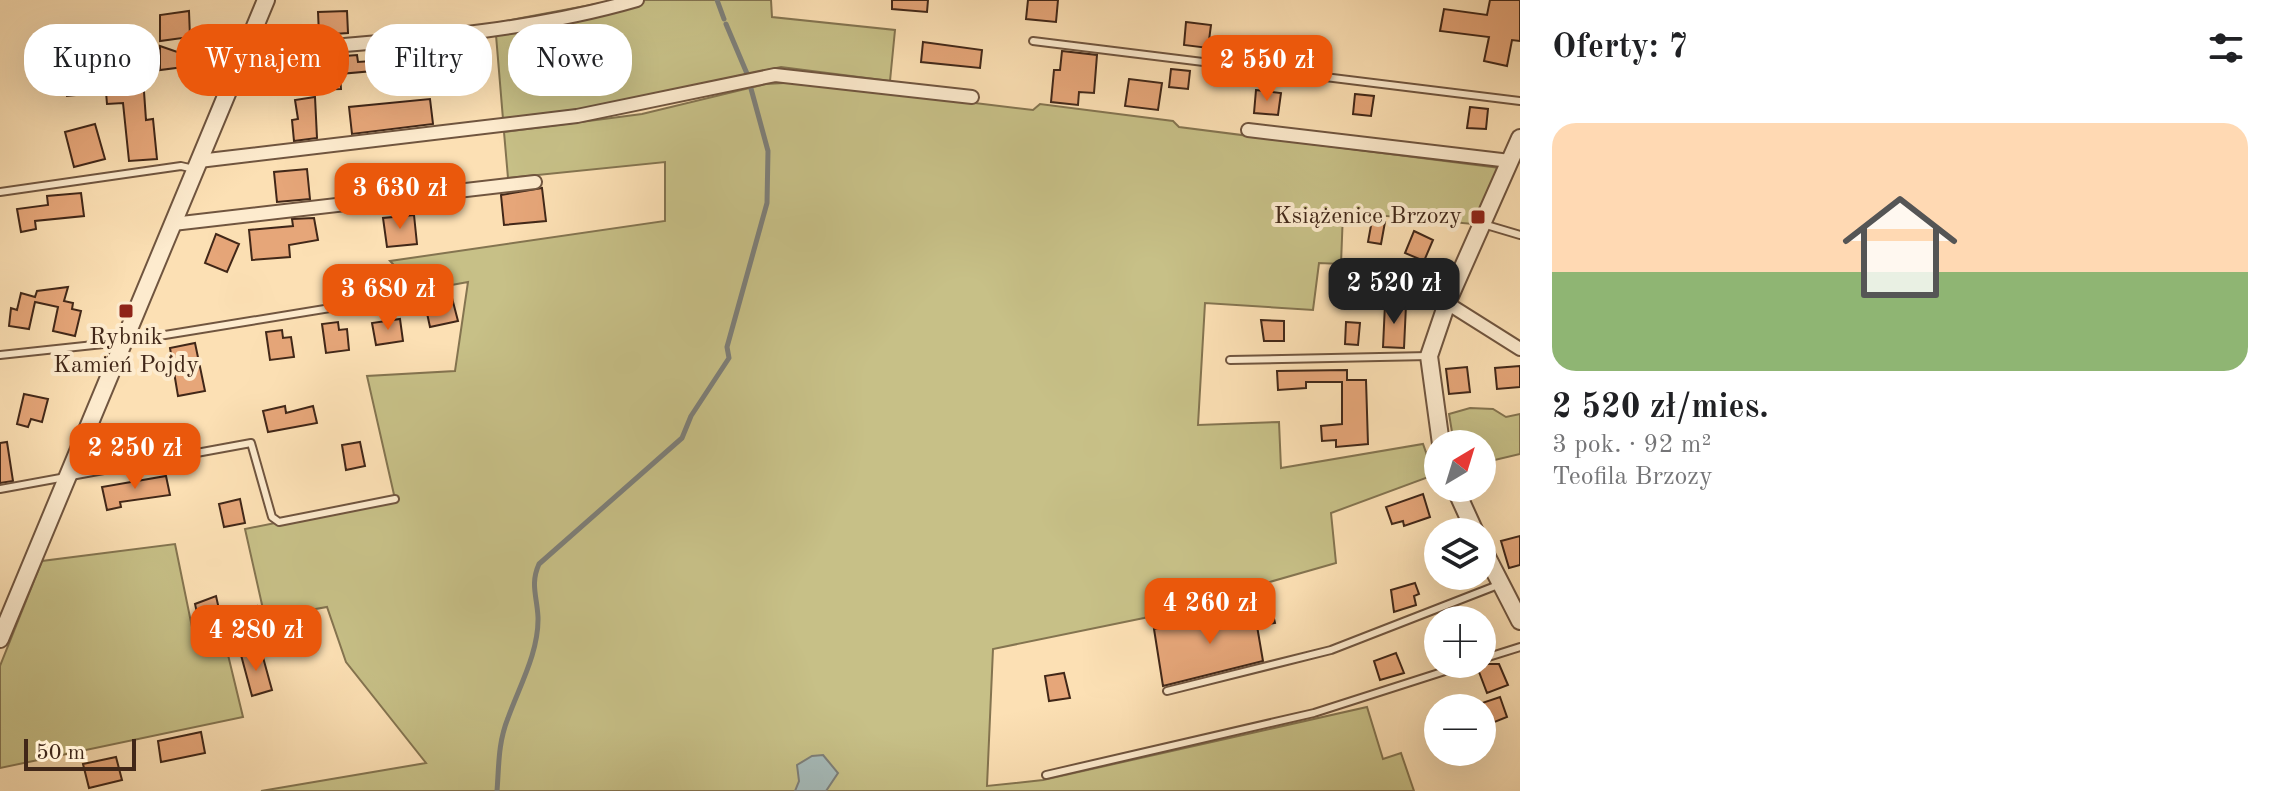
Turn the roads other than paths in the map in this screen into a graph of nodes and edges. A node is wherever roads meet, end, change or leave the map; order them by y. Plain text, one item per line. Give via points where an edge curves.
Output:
1 (266, 0) edge
2 (637, 0) edge
3 (256, 24) edge
4 (1033, 41) dead end
5 (349, 43) edge
6 (226, 96) edge
7 (972, 97) dead end
8 (1520, 101) edge
9 (1248, 130) dead end
10 (1520, 138) edge
11 (1515, 161) edge
12 (197, 165) junction
13 (535, 182) dead end
14 (0, 192) edge
15 (173, 224) junction
16 (1483, 224) junction
17 (1520, 235) edge
18 (410, 295) dead end
19 (1447, 303) junction
20 (122, 342) junction
21 (1520, 349) edge
22 (0, 355) edge
23 (1429, 356) junction
24 (1230, 360) dead end
25 (1439, 430) edge
26 (66, 479) junction
27 (0, 489) edge
28 (395, 499) dead end
29 (1496, 578) edge
30 (1499, 585) junction
31 (1520, 621) edge
32 (0, 639) edge
33 (1520, 647) edge
34 (1496, 655) edge
35 (1424, 678) edge
36 (1167, 691) dead end
37 (1046, 775) dead end

1 - 3 street
2 - 5 street via 596,12 464,32
4 - 8 lane
6 - 12 street
7 - 12 street via 775,75 577,116
9 - 11 street
10 - 11 street
11 - 16 street
12 - 14 lane
12 - 15 street
13 - 15 street
15 - 20 street
16 - 17 lane
16 - 19 street
18 - 20 lane
19 - 21 street
19 - 23 street
20 - 22 lane
20 - 26 street
23 - 24 lane
23 - 25 street
26 - 27 lane
26 - 28 lane via 251,443 272,517 279,522
26 - 32 street
29 - 30 street
30 - 31 street
30 - 36 lane via 1331,650
33 - 34 lane
35 - 37 lane via 1314,713

